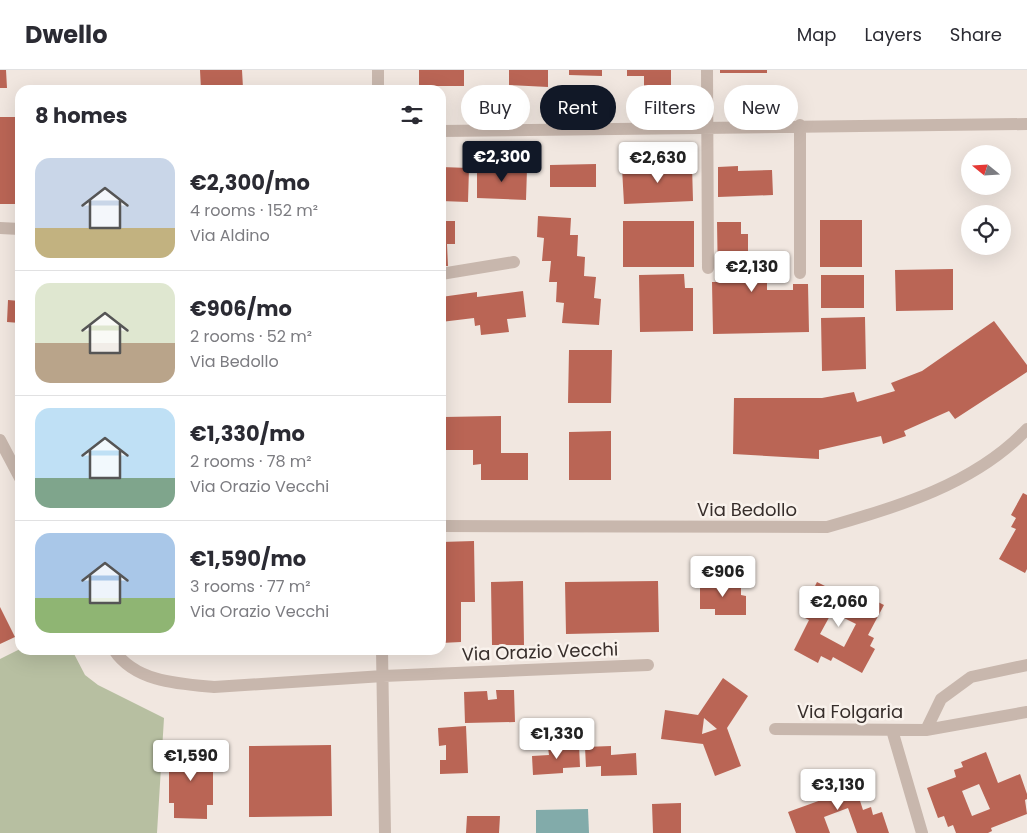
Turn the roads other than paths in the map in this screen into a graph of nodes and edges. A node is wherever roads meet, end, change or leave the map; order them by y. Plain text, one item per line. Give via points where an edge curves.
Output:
1 (378, 70) edge
2 (707, 70) edge
3 (378, 85) edge
4 (707, 85) edge
5 (1027, 124) edge
6 (800, 125) junction
7 (714, 127) edge
8 (626, 128) edge
9 (708, 130) edge
10 (446, 131) edge
11 (0, 228) edge
12 (15, 229) edge
13 (514, 262) dead end
14 (708, 268) dead end
15 (446, 273) edge
16 (800, 273) dead end
17 (1027, 429) edge
18 (0, 440) edge
19 (15, 468) edge
20 (446, 526) edge
21 (119, 655) edge
22 (382, 655) edge
23 (648, 665) dead end
24 (1027, 665) edge
25 (383, 676) junction
26 (1027, 712) edge
27 (774, 729) dead end
28 (892, 730) junction
29 (926, 730) junction
30 (385, 833) edge
31 (922, 833) edge

1 - 3 street
2 - 4 street
5 - 6 street
6 - 7 street
6 - 16 street
8 - 10 street
9 - 14 street
11 - 12 street
13 - 15 street
17 - 20 street, Via Bedollo via 1013,444 948,486 886,511 827,527
18 - 19 street
21 - 25 street, Via Orazio Vecchi via 140,672 172,682 201,686 238,687
22 - 25 street
23 - 25 street, Via Orazio Vecchi
24 - 29 street, Via Folgaria via 971,677 941,700
25 - 30 street
26 - 29 street, Via Folgaria
27 - 28 street, Via Folgaria
28 - 29 street, Via Folgaria
28 - 31 street

